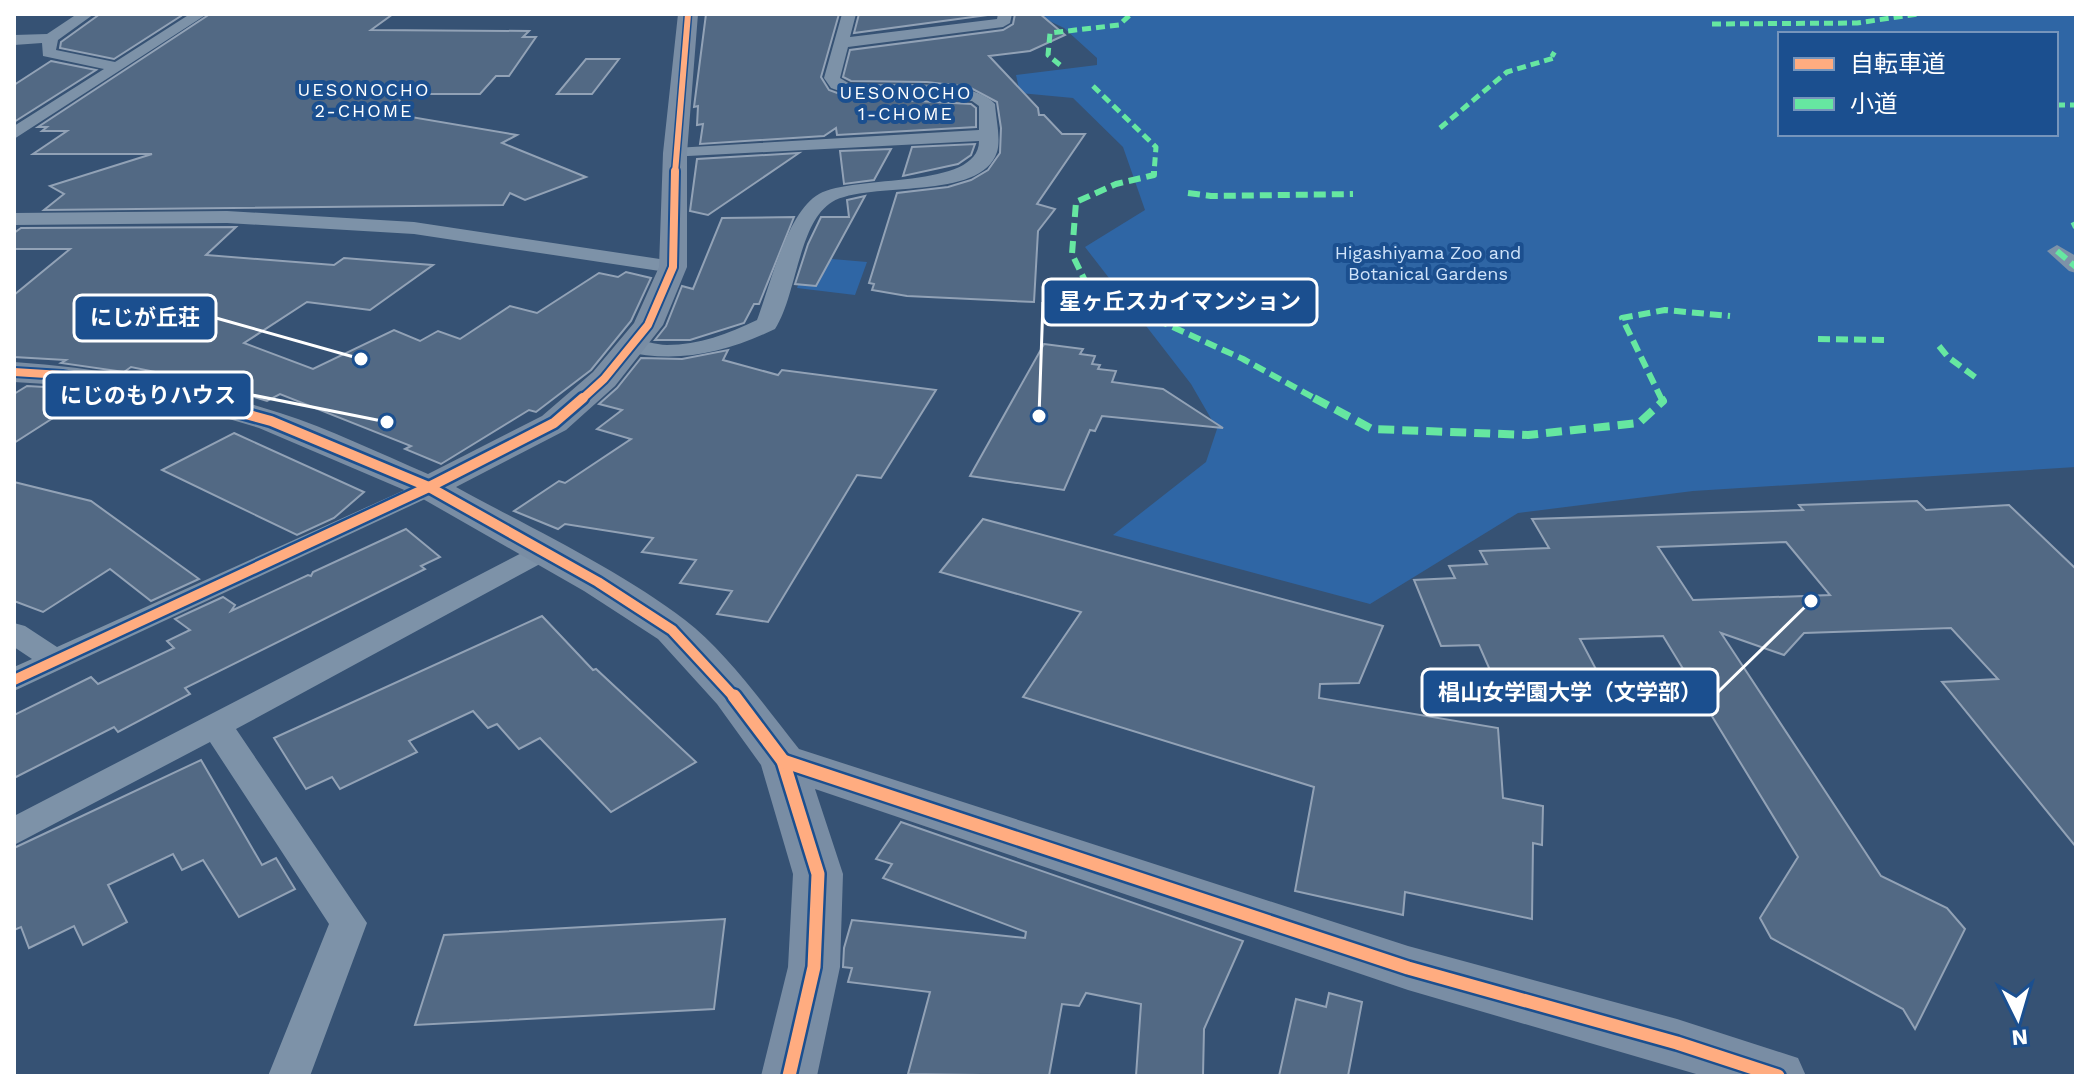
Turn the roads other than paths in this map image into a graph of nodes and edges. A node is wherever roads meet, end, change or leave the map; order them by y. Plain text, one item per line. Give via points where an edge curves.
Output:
1 (87, 14) edge
2 (200, 14) edge
3 (688, 14) edge
4 (849, 14) edge
5 (1005, 14) edge
6 (51, 38) junction
7 (14, 40) edge
8 (841, 43) junction
9 (118, 67) junction
10 (14, 134) edge
11 (989, 135) junction
12 (675, 153) junction
13 (14, 219) edge
14 (2057, 251) dead end
15 (673, 267) junction
16 (2076, 267) edge
17 (631, 346) junction
18 (14, 372) edge
19 (429, 487) junction
20 (541, 552) junction
21 (14, 633) edge
22 (56, 661) junction
23 (14, 680) edge
24 (216, 725) junction
25 (783, 761) junction
26 (14, 832) edge
27 (289, 1076) edge
28 (789, 1076) edge
29 (1778, 1076) edge

1 - 6 street
2 - 9 street
3 - 12 street
4 - 8 street
5 - 8 street via 1003,23
6 - 7 street
6 - 9 street via 48,53
8 - 11 street via 832,78 837,85 978,97 987,104
9 - 10 street
11 - 12 street
11 - 17 street via 988,152 979,165 958,175 855,188 826,198 807,215 767,324 706,348 652,352
12 - 15 street
13 - 15 street via 227,217 414,228
14 - 16 street
15 - 17 street via 648,325
17 - 19 street via 604,379 554,423
18 - 19 street via 62,375 209,402 271,421
19 - 20 street
19 - 22 street
20 - 24 street
20 - 25 street via 672,630 732,694
21 - 22 street
22 - 23 street
24 - 26 street
24 - 27 street via 348,923
25 - 28 street via 818,874 814,967
25 - 29 street via 1408,968

